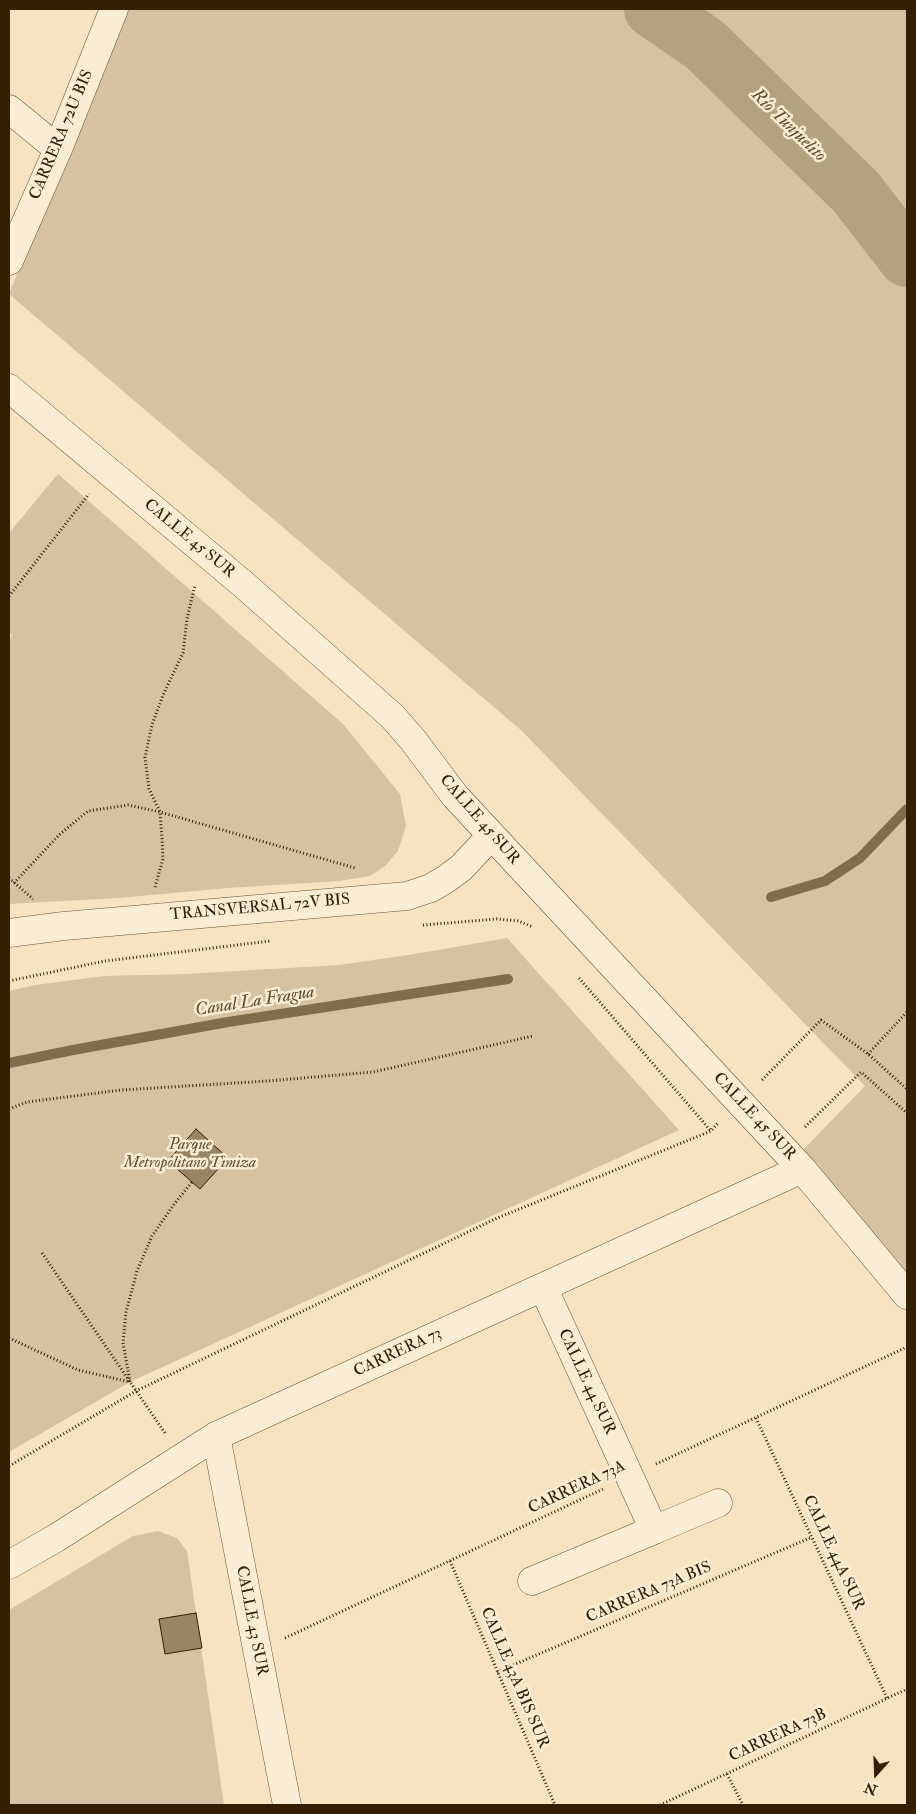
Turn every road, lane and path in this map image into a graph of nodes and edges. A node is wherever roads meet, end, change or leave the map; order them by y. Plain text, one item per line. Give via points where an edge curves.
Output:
1 (114, 9) edge
2 (9, 108) edge
3 (58, 149) junction
4 (9, 261) edge
5 (9, 388) edge
6 (108, 471) junction
7 (195, 585) dead end
8 (9, 596) edge
9 (160, 812) junction
10 (491, 836) junction
11 (14, 882) dead end
12 (154, 893) dead end
13 (373, 898) junction
14 (418, 925) dead end
15 (536, 928) dead end
16 (9, 933) edge
17 (271, 941) dead end
18 (574, 972) dead end
19 (9, 981) edge
20 (907, 1012) edge
21 (533, 1036) dead end
22 (868, 1054) junction
23 (907, 1089) edge
24 (740, 1102) junction
25 (9, 1110) edge
26 (907, 1113) edge
27 (711, 1130) junction
28 (783, 1148) junction
29 (802, 1169) junction
30 (192, 1182) dead end
31 (42, 1253) dead end
32 (543, 1287) junction
33 (907, 1295) edge
34 (9, 1338) edge
35 (907, 1349) edge
36 (130, 1382) junction
37 (136, 1391) junction
38 (756, 1418) junction
39 (216, 1436) junction
40 (182, 1458) junction
41 (9, 1466) edge
42 (630, 1476) junction
43 (718, 1503) dead end
44 (654, 1530) junction
45 (812, 1537) junction
46 (450, 1561) junction
47 (9, 1565) edge
48 (532, 1582) dead end
49 (257, 1651) junction
50 (497, 1672) junction
51 (907, 1689) edge
52 (887, 1698) junction
53 (727, 1774) junction
54 (287, 1805) edge
55 (555, 1805) edge
56 (660, 1805) edge
57 (743, 1805) edge

1 - 3 street, CARRERA 72U BIS
2 - 3 street
3 - 4 street, CARRERA 72U BIS
5 - 6 street, CALLE 45 SUR
6 - 8 path
6 - 10 street, CALLE 45 SUR via 243,584 392,716
7 - 9 path via 183,653 152,725 145,757 149,789
9 - 11 path via 128,805 88,811
9 - 12 path via 163,859
9 - 13 path via 355,868
10 - 13 street, TRANSVERSAL 72V BIS via 461,868 431,888 407,896
10 - 24 street, CALLE 45 SUR
13 - 16 street, TRANSVERSAL 72V BIS
14 - 15 path via 497,919 518,921
17 - 19 path via 105,960
18 - 27 path
20 - 22 path
21 - 25 path via 373,1072 121,1090 27,1102
22 - 23 path
22 - 24 path via 821,1020
24 - 27 path
24 - 28 street, CALLE 45 SUR
26 - 28 path via 861,1072
27 - 37 path via 495,1219
28 - 29 street, CALLE 45 SUR
29 - 32 street, CARRERA 73
29 - 33 street, CALLE 45 SUR
30 - 36 path via 152,1236 137,1271 122,1343
31 - 36 path
32 - 39 street, CARRERA 73
32 - 42 street, CALLE 44 SUR
34 - 36 path via 78,1370
35 - 38 path, CARRERA 73A
36 - 37 path
37 - 40 path
37 - 41 path
38 - 42 path, CARRERA 73A
38 - 45 path, CALLE 44A SUR
39 - 40 street, CARRERA 73
39 - 49 street, CALLE 43 SUR
40 - 47 street, CARRERA 73
42 - 44 street, CALLE 44 SUR
42 - 46 path, CARRERA 73A
43 - 44 street
44 - 48 street
45 - 50 path, CARRERA 73A BIS
45 - 52 path, CALLE 44A SUR
46 - 49 path, CARRERA 73A
46 - 50 path, CALLE 43A BIS SUR
49 - 54 street, CALLE 43 SUR
50 - 55 path, CALLE 43A BIS SUR
51 - 52 path, CARRERA 73B
52 - 53 path, CARRERA 73B
53 - 56 path, CARRERA 73B
53 - 57 path

